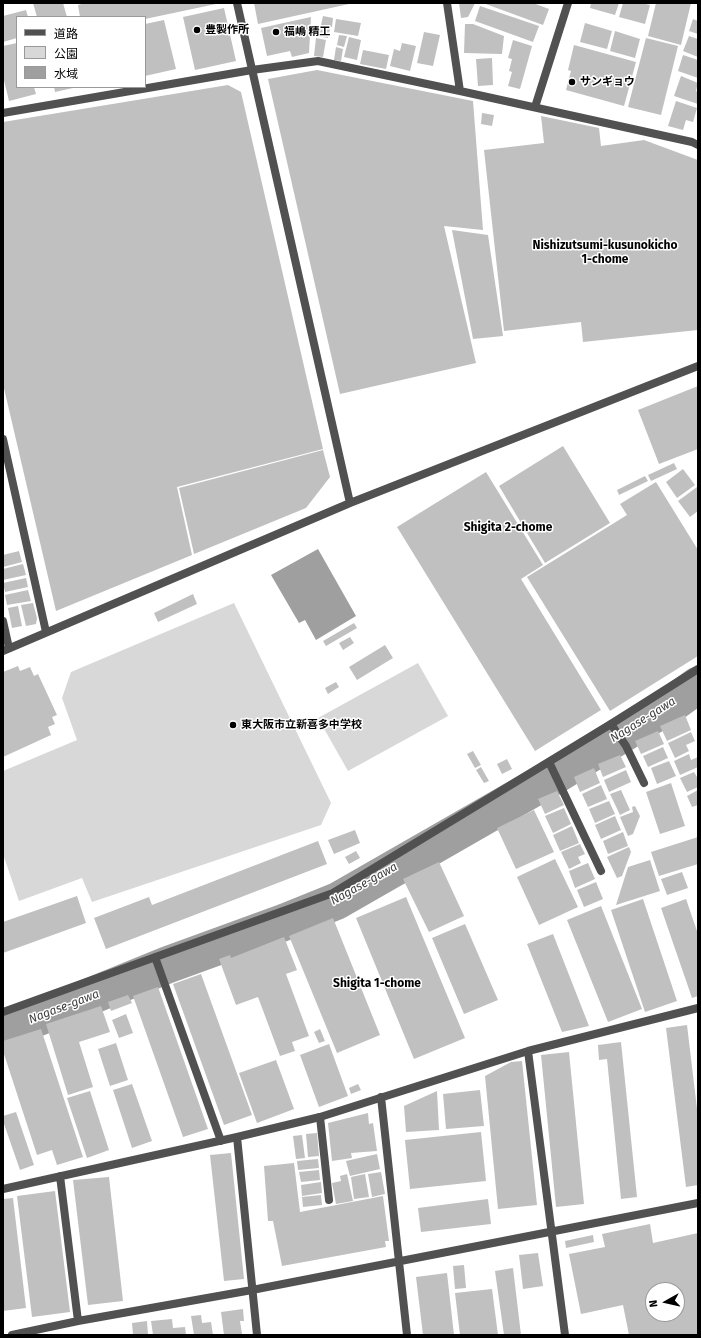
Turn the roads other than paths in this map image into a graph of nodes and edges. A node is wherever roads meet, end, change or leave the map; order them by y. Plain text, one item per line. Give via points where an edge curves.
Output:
1 (237, 3) edge
2 (447, 3) edge
3 (568, 3) edge
4 (252, 70) junction
5 (460, 91) junction
6 (535, 107) junction
7 (3, 113) edge
8 (698, 145) edge
9 (698, 366) edge
10 (3, 439) edge
11 (350, 503) junction
12 (3, 621) edge
13 (46, 632) junction
14 (6, 649) edge
15 (698, 669) edge
16 (611, 724) junction
17 (549, 762) junction
18 (644, 783) dead end
19 (601, 870) dead end
20 (155, 957) junction
21 (698, 1008) edge
22 (3, 1012) edge
23 (528, 1051) junction
24 (381, 1097) junction
25 (320, 1117) junction
26 (237, 1137) junction
27 (220, 1141) junction
28 (60, 1176) junction
29 (3, 1189) edge
30 (329, 1200) dead end
31 (698, 1203) edge
32 (551, 1232) junction
33 (400, 1262) junction
34 (252, 1290) junction
35 (78, 1321) junction
36 (12, 1335) edge
37 (257, 1335) edge
38 (407, 1335) edge
39 (565, 1335) edge

1 - 4 street
2 - 5 street
3 - 6 street
4 - 5 street via 318,61
4 - 7 street
4 - 11 street
5 - 6 street
6 - 8 street
9 - 11 street
10 - 13 street
11 - 13 street
12 - 14 street
13 - 14 street
15 - 16 street
16 - 17 street
16 - 18 street via 626,746
17 - 19 street
17 - 20 street via 333,892
20 - 22 street
20 - 27 street
21 - 23 street
23 - 24 street
23 - 32 street
24 - 25 street
24 - 33 street
25 - 26 street
25 - 30 street
26 - 27 street
26 - 34 street
27 - 28 street
28 - 29 street
28 - 35 street
31 - 32 street
32 - 33 street
32 - 39 street
33 - 34 street
33 - 38 street
34 - 35 street
34 - 37 street
35 - 36 street

